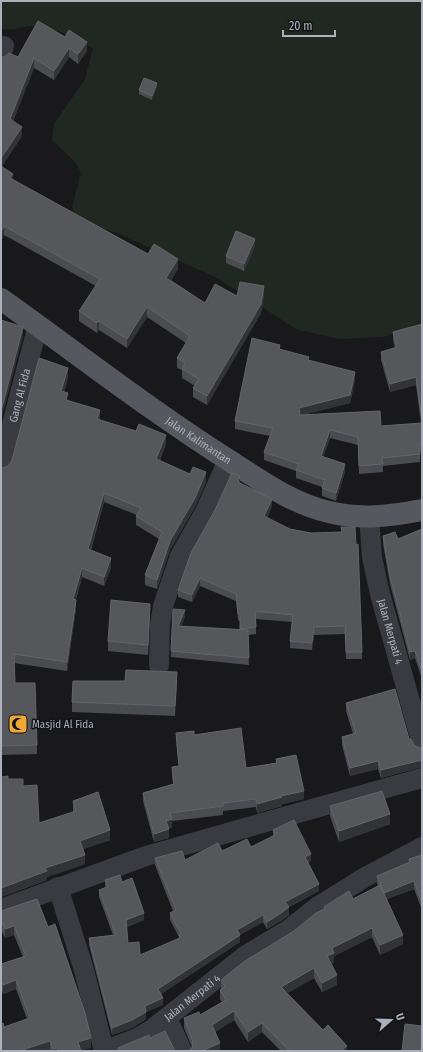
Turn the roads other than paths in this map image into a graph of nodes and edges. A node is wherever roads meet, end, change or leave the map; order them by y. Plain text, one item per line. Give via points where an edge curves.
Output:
1 (1, 298) edge
2 (38, 325) junction
3 (228, 460) junction
4 (1, 466) edge
5 (422, 510) edge
6 (369, 516) junction
7 (159, 665) dead end
8 (422, 744) edge
9 (422, 778) edge
10 (422, 847) edge
11 (58, 887) junction
12 (1, 909) edge
13 (167, 1018) junction
14 (104, 1051) edge
15 (182, 1051) edge

1 - 2 main road, Jalan Kalimantan
2 - 3 main road, Jalan Kalimantan via 180,430
2 - 4 street, Gang Al Fida
3 - 6 main road, Jalan Kalimantan via 296,501 330,513
3 - 7 street via 205,512 180,556 163,606
5 - 6 main road, Jalan Kalimantan via 386,517
6 - 8 street, Jalan Merpati 4 via 372,557 380,594
9 - 11 street via 304,813 192,842
10 - 13 street, Jalan Merpati 4 via 367,876 317,907 288,930 246,955
11 - 12 street
11 - 14 street, Jalan Merpati 4 via 84,970
13 - 14 street, Jalan Merpati 4 via 137,1038
13 - 15 street

